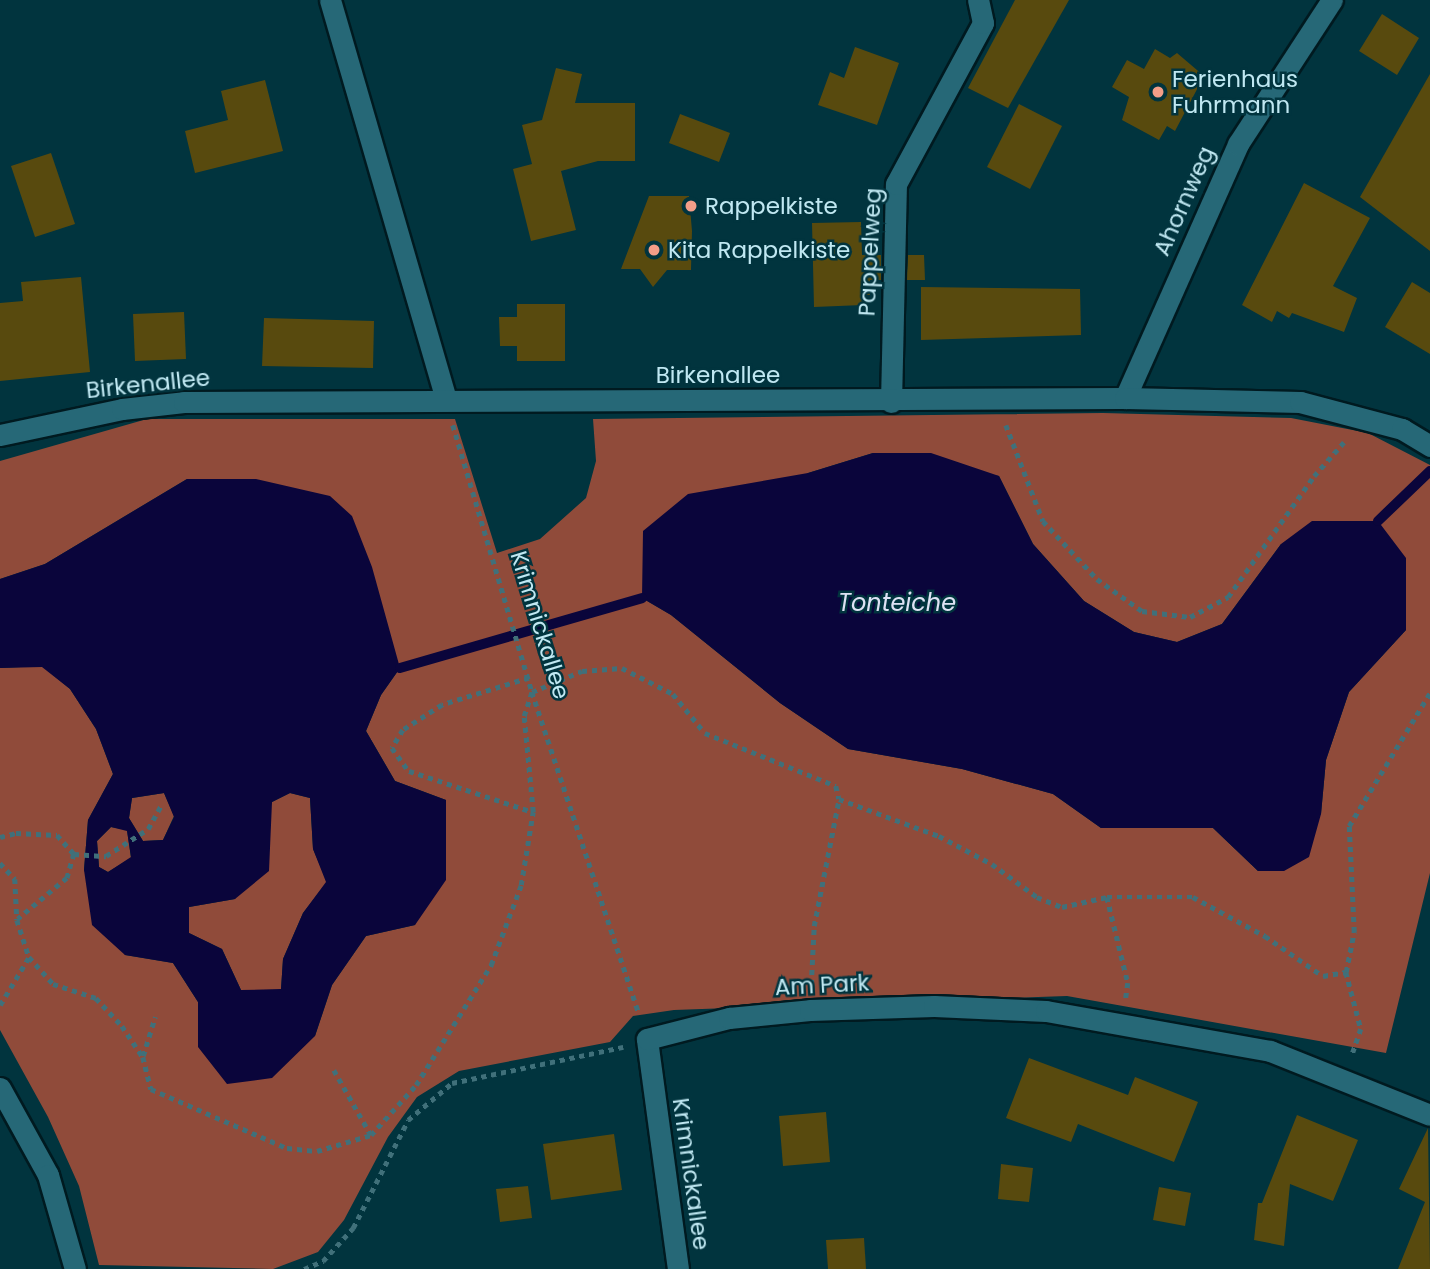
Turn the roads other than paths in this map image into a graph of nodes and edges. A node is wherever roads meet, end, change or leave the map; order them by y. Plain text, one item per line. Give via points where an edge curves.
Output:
1 (330, 0) edge
2 (978, 0) edge
3 (1332, 0) edge
4 (1125, 398) junction
5 (446, 400) junction
6 (891, 402) junction
7 (0, 435) edge
8 (1430, 446) edge
9 (647, 1039) joint
10 (0, 1088) edge
11 (1430, 1115) edge
12 (75, 1269) edge
13 (678, 1269) edge

1 - 5 street
2 - 6 street, Pappelweg via 983,23 896,184
3 - 4 street, Ahornweg via 1238,144
4 - 6 street, Birkenallee
4 - 8 street, Birkenallee via 1300,402 1402,429
5 - 6 street, Birkenallee
5 - 7 street, Birkenallee via 184,402 122,409
9 - 11 street, Am Park via 729,1018 810,1010 1021,1010 1270,1051
9 - 13 street, Krimnickallee
10 - 12 street via 48,1175

